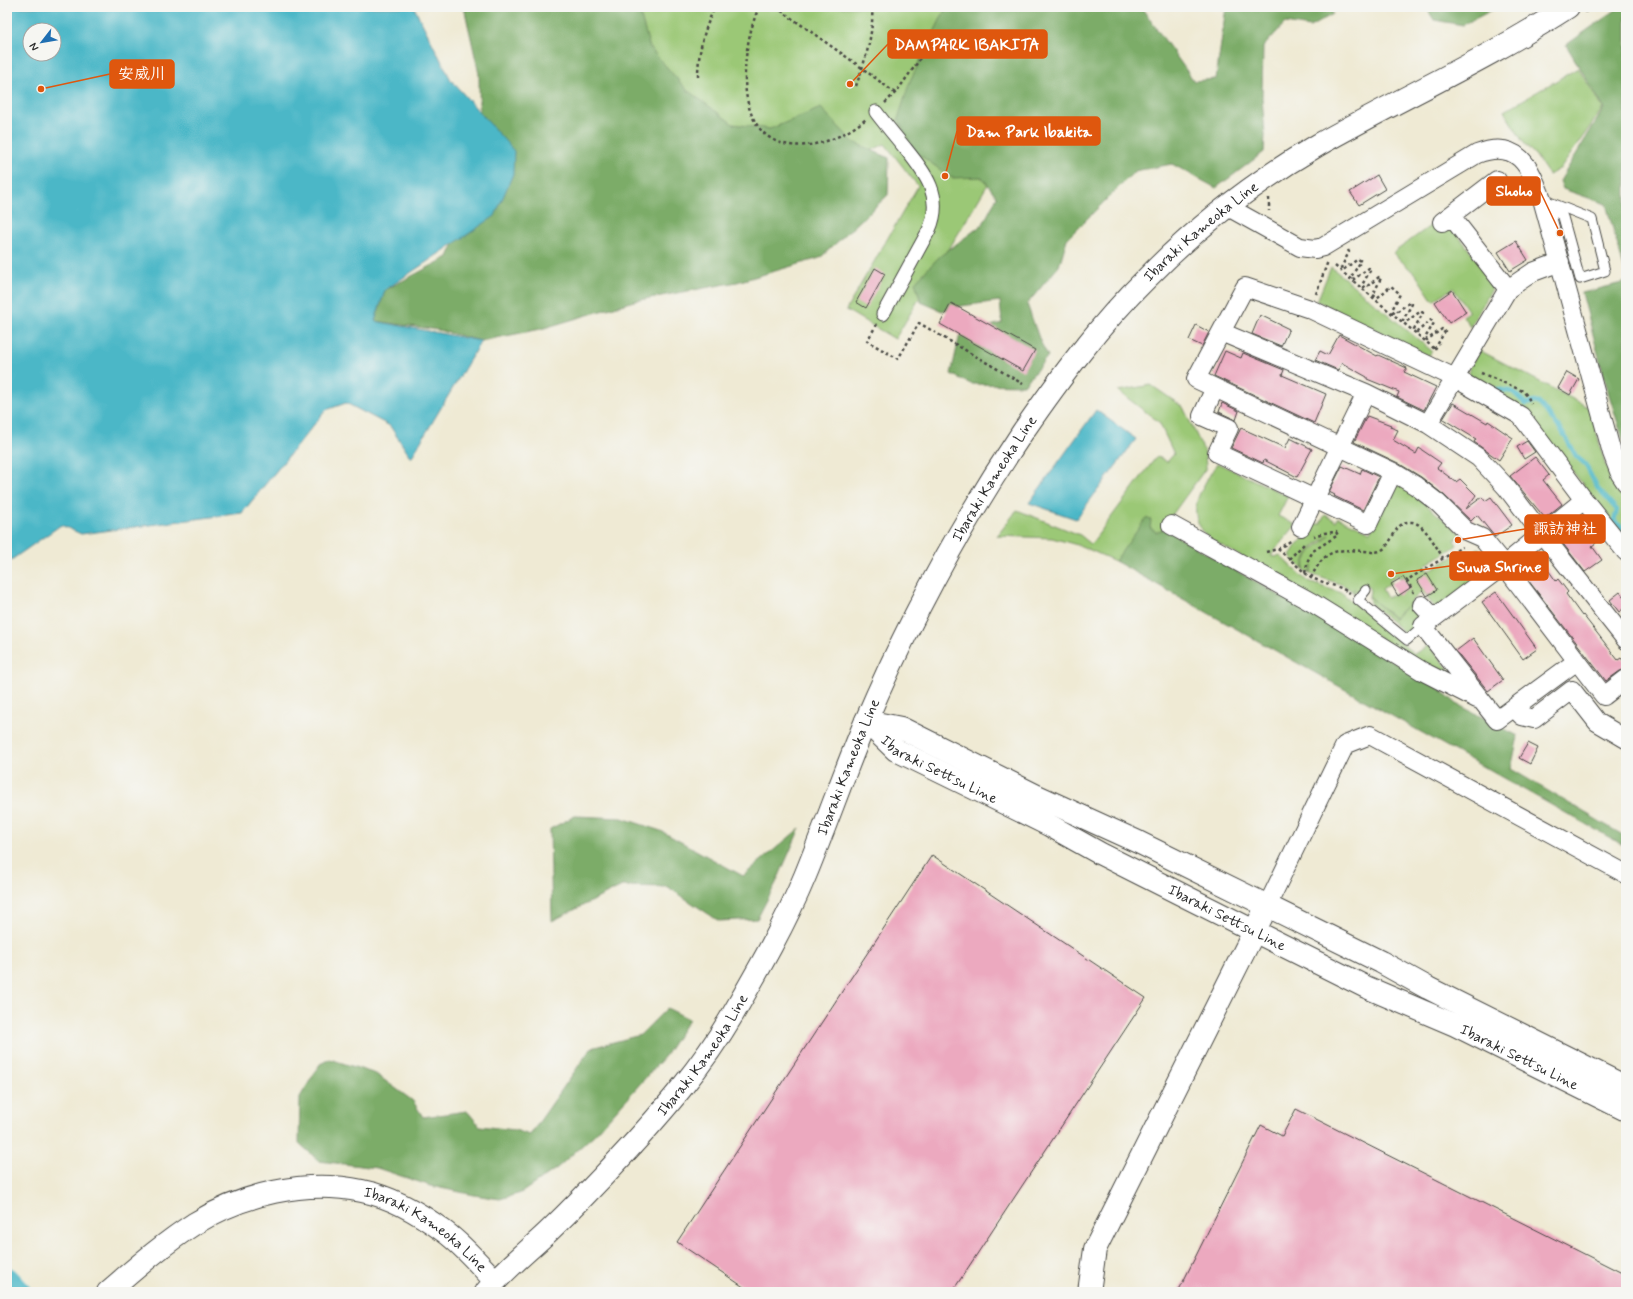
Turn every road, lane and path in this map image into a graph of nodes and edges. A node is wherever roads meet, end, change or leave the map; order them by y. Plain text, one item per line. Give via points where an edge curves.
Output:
1 (715, 7) edge
2 (759, 7) edge
3 (776, 7) edge
4 (872, 7) edge
5 (1568, 7) edge
6 (920, 59) dead end
7 (862, 68) junction
8 (698, 77) dead end
9 (856, 86) dead end
10 (895, 93) junction
11 (876, 112) junction
12 (1497, 180) dead end
13 (1542, 199) junction
14 (1228, 208) junction
15 (1346, 249) dead end
16 (1560, 262) junction
17 (1326, 266) dead end
18 (1335, 266) dead end
19 (1508, 289) junction
20 (1313, 300) dead end
21 (883, 314) joint
22 (1221, 332) junction
23 (1454, 378) junction
24 (1023, 384) dead end
25 (1215, 388) junction
26 (1366, 393) junction
27 (1428, 424) junction
28 (1340, 446) junction
29 (1393, 472) junction
30 (1626, 483) edge
31 (1315, 498) junction
32 (1584, 500) junction
33 (1176, 532) dead end
34 (1542, 534) junction
35 (1306, 535) junction
36 (1460, 548) dead end
37 (1278, 549) junction
38 (1266, 552) dead end
39 (1626, 552) edge
40 (1443, 558) junction
41 (1289, 559) junction
42 (1504, 565) junction
43 (1305, 573) junction
44 (1310, 578) junction
45 (1366, 590) dead end
46 (1351, 594) dead end
47 (1424, 612) junction
48 (1626, 640) edge
49 (1577, 661) junction
50 (1626, 680) edge
51 (1483, 702) junction
52 (1514, 708) junction
53 (866, 721) junction
54 (1626, 739) edge
55 (1626, 874) edge
56 (1267, 906) junction
57 (1254, 931) junction
58 (1626, 1088) edge
59 (1626, 1110) edge
60 (490, 1286) edge
61 (108, 1292) edge
62 (1089, 1292) edge

1 - 8 path via 704,34
2 - 11 path via 747,48 746,79 752,117 764,135 785,145 815,144 848,132
3 - 7 path
4 - 7 path via 871,30
5 - 14 main road, Ibaraki Kameoka Line via 1495,50 1315,147 1263,181
6 - 10 path
7 - 9 path
7 - 10 path
10 - 11 path
11 - 21 street via 923,170 933,194 935,207 929,230
12 - 19 street via 1446,219
13 - 13 lane via 1592,219 1606,271 1580,279 1563,217
13 - 14 street via 1531,171 1524,161 1508,151 1495,150 1477,154 1323,247 1314,249 1296,245
13 - 16 street
14 - 53 main road, Ibaraki Kameoka Line via 1169,256 1126,299 1051,391 997,471 961,531 914,618
15 - 18 path via 1349,252 1341,268 1343,270 1358,259 1361,261 1352,277 1354,279 1369,268 1362,285 1365,288 1381,278 1373,295 1376,298 1391,286 1400,294 1392,310 1395,313 1410,302 1412,304 1403,320 1406,322 1421,311 1423,313 1414,329 1417,332 1431,320 1434,322 1425,338 1427,340 1442,329 1445,332 1435,349
16 - 19 street via 1533,272
16 - 30 street via 1612,453
17 - 20 path
19 - 23 street
21 - 24 path via 867,341 898,359 919,323
22 - 23 street via 1245,286 1310,309
22 - 25 street via 1196,379
22 - 26 street
23 - 27 street
23 - 32 street via 1521,416
25 - 28 street
25 - 31 street via 1202,416 1229,428 1217,453
26 - 27 street
26 - 28 street
27 - 34 street via 1479,458 1506,487
28 - 29 street
28 - 31 street
29 - 31 street via 1368,524
29 - 42 street via 1438,502 1466,531 1482,538
31 - 35 street
32 - 34 street
32 - 39 street
33 - 51 street via 1312,602 1422,671
34 - 42 street
34 - 48 street
35 - 37 path
35 - 41 path via 1294,556
35 - 43 path via 1336,532 1338,535 1313,551
36 - 40 path
37 - 38 path
37 - 41 path
40 - 44 path via 1421,526 1408,522 1398,527 1389,543 1381,550 1342,550 1328,554
40 - 47 path via 1407,580
41 - 43 path
42 - 47 street
42 - 49 street
43 - 44 path
44 - 46 path
45 - 47 lane via 1358,600 1407,640
47 - 51 street
49 - 50 street via 1604,696
49 - 52 street
51 - 52 street via 1498,720
52 - 54 street via 1522,716 1534,719 1572,690 1597,722
53 - 56 main road, Ibaraki Settsu Line via 900,728
53 - 57 main road, Ibaraki Settsu Line via 896,750 1049,825
53 - 60 main road, Ibaraki Kameoka Line via 804,878 782,926 709,1052 652,1123 606,1173
55 - 56 street via 1370,735 1345,745
56 - 57 main road
56 - 58 main road, Ibaraki Settsu Line
57 - 59 main road, Ibaraki Settsu Line via 1366,986 1455,1025
57 - 62 main road via 1095,1249
60 - 61 main road, Ibaraki Kameoka Line via 462,1246 404,1206 363,1191 313,1187 259,1195 214,1213 168,1243

